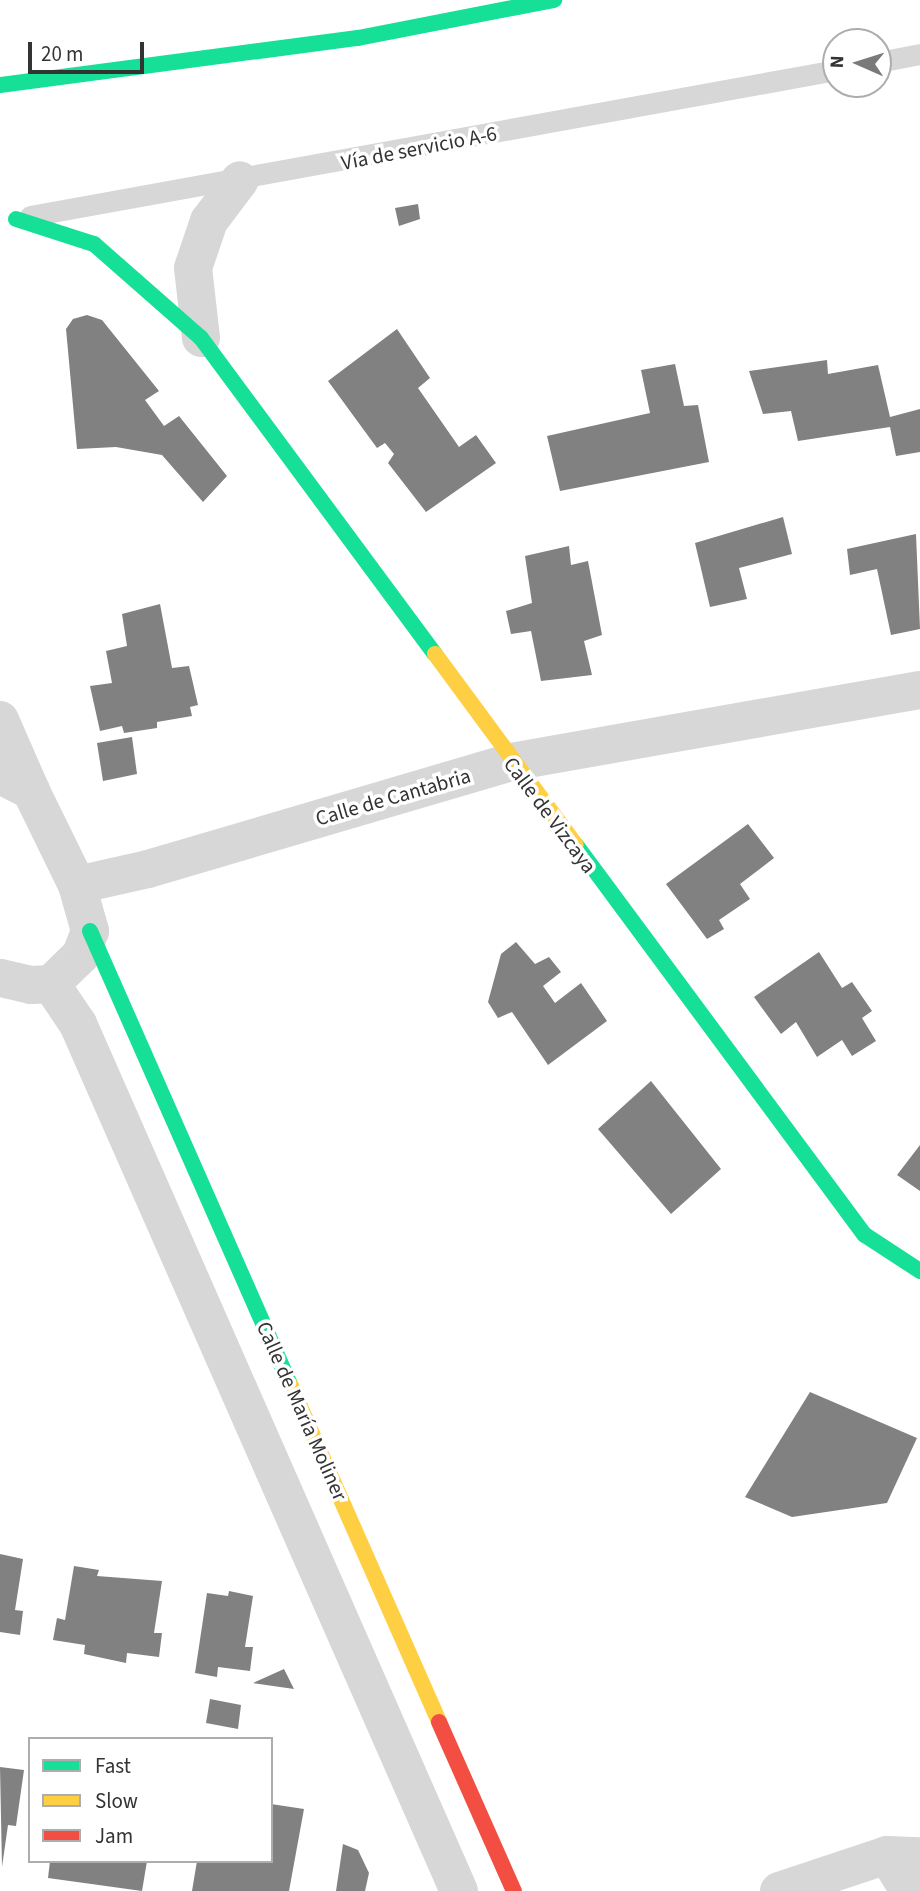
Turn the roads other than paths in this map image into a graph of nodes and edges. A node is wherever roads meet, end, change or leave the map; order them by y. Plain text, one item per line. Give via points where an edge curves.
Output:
1 (554, 0) edge
2 (920, 54) edge
3 (892, 59) edge
4 (822, 73) edge
5 (0, 85) edge
6 (240, 180) junction
7 (8, 220) edge
8 (201, 338) junction
9 (920, 690) edge
10 (0, 720) edge
11 (511, 762) junction
12 (15, 783) edge
13 (77, 885) junction
14 (90, 931) junction
15 (0, 978) edge
16 (51, 984) junction
17 (920, 1271) edge
18 (903, 1855) edge
19 (459, 1891) edge
20 (514, 1891) edge
21 (779, 1891) edge
22 (909, 1891) edge

1 - 5 main road via 358,38
2 - 3 lane
4 - 6 lane, Vía de servicio A-6
6 - 7 lane, Vía de servicio A-6
6 - 8 street via 209,221 194,268
7 - 8 main road, Calle de Vizcaya via 93,244
8 - 11 main road, Calle de Vizcaya
9 - 11 street, Calle de Cantabria
10 - 12 street
11 - 13 street, Calle de Cantabria via 148,869
11 - 17 main road, Calle de Vizcaya via 865,1235
12 - 13 street
13 - 14 street
14 - 16 street via 81,955
14 - 20 main road, Calle de María Moliner
15 - 16 street
16 - 19 street via 83,1037
18 - 21 street
18 - 22 street

